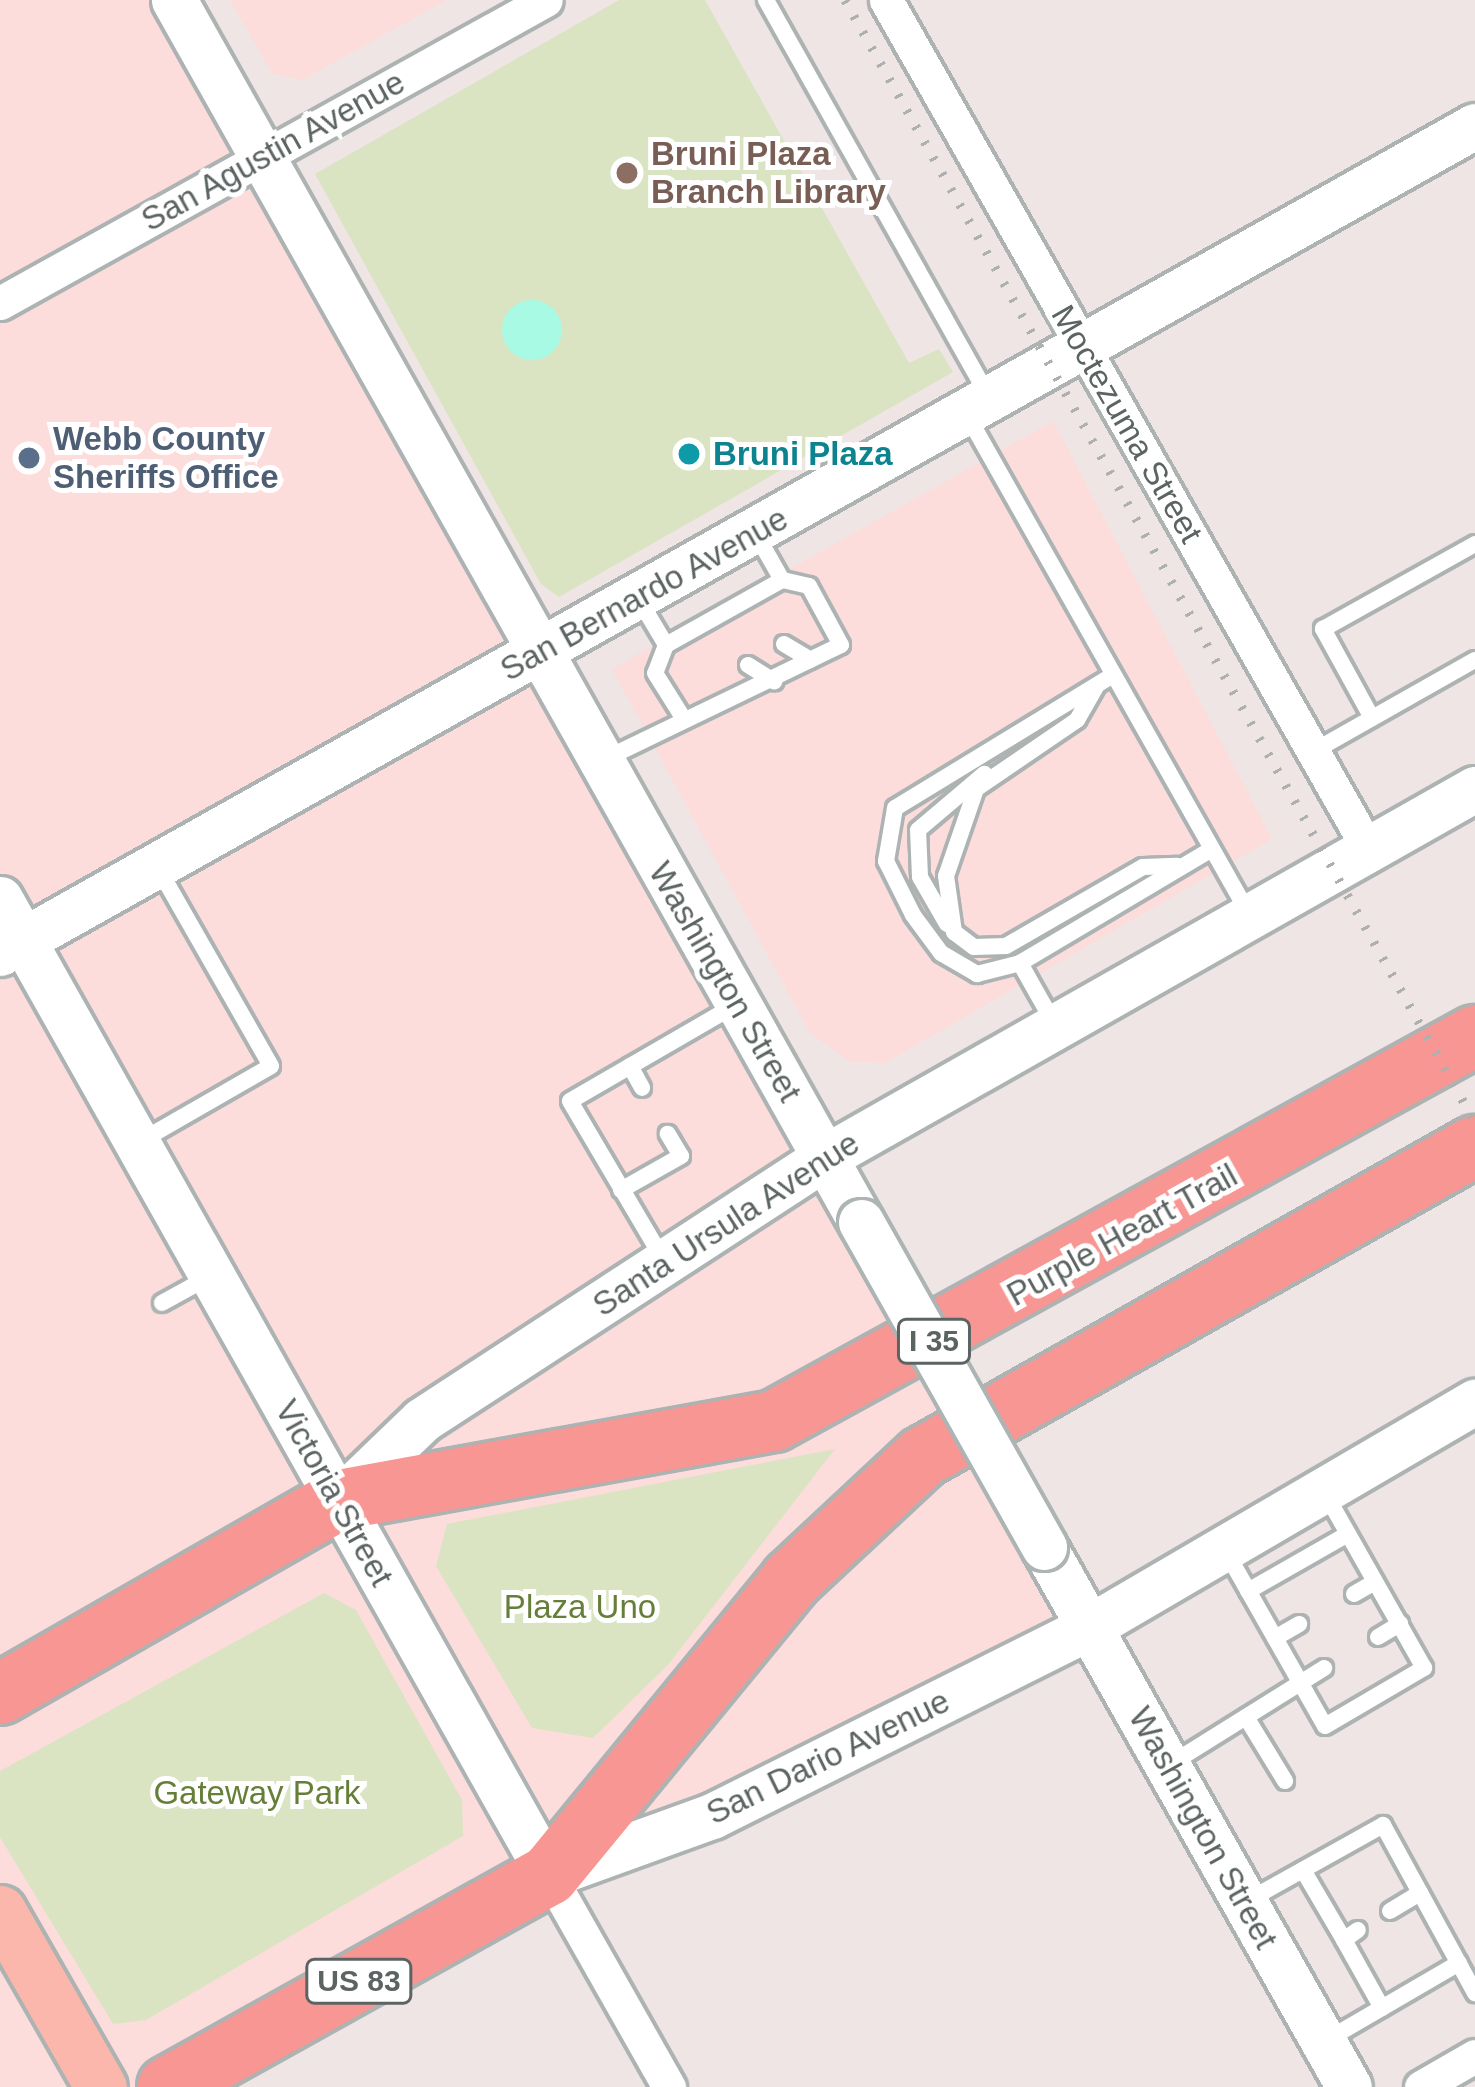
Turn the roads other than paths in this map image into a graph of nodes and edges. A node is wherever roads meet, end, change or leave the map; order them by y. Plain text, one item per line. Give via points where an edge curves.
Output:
1 (174, 0) edge
2 (546, 0) edge
3 (766, 0) edge
4 (886, 0) edge
5 (1475, 126) edge
6 (262, 156) junction
7 (0, 303) edge
8 (1084, 348) junction
9 (979, 408) junction
10 (755, 532) junction
11 (1475, 544) edge
12 (782, 580) junction
13 (638, 597) junction
14 (784, 644) dead end
15 (666, 645) junction
16 (537, 653) junction
17 (812, 660) junction
18 (1475, 660) edge
19 (748, 665) dead end
20 (1105, 680) junction
21 (774, 681) junction
22 (682, 716) junction
23 (1372, 718) junction
24 (1314, 751) junction
25 (1006, 762) junction
26 (599, 763) junction
27 (1475, 789) edge
28 (1368, 848) junction
29 (1212, 849) junction
30 (157, 865) junction
31 (1181, 866) junction
32 (0, 899) edge
33 (1250, 915) junction
34 (953, 932) junction
35 (12, 947) edge
36 (1020, 963) junction
37 (738, 1004) junction
38 (1056, 1027) junction
39 (1475, 1036) edge
40 (630, 1066) junction
41 (642, 1088) dead end
42 (668, 1134) dead end
43 (137, 1142) junction
44 (1475, 1146) edge
45 (825, 1157) junction
46 (621, 1190) junction
47 (664, 1262) junction
48 (212, 1276) junction
49 (161, 1304) dead end
50 (1475, 1402) edge
51 (1324, 1490) junction
52 (339, 1501) junction
53 (1348, 1534) junction
54 (1224, 1548) junction
55 (1375, 1582) junction
56 (1248, 1591) junction
57 (1354, 1594) dead end
58 (1299, 1624) dead end
59 (1400, 1624) junction
60 (1091, 1626) junction
61 (1378, 1637) dead end
62 (1275, 1638) junction
63 (1324, 1668) dead end
64 (1301, 1682) junction
65 (0, 1694) edge
66 (1246, 1717) junction
67 (1168, 1766) junction
68 (1285, 1781) dead end
69 (1303, 1870) junction
70 (549, 1875) junction
71 (1420, 1893) junction
72 (1245, 1902) junction
73 (0, 1911) edge
74 (1390, 1911) dead end
75 (1459, 1964) junction
76 (1475, 1993) edge
77 (1382, 2008) junction
78 (1324, 2042) junction
79 (1475, 2056) edge
80 (101, 2087) edge
81 (169, 2087) edge
82 (669, 2087) edge
83 (1349, 2087) edge
84 (1421, 2087) edge

1 - 6 main road, Washington Street
2 - 6 street, San Agustin Avenue
3 - 9 lane
4 - 8 street, Moctezuma Street
5 - 8 main road, San Bernardo Avenue
6 - 7 street, San Agustin Avenue
6 - 16 main road, Washington Street
8 - 9 main road, San Bernardo Avenue
8 - 24 street, Moctezuma Street
9 - 10 main road, San Bernardo Avenue
9 - 20 lane
10 - 12 lane
10 - 13 main road, San Bernardo Avenue
11 - 23 lane via 1322,629
12 - 15 lane via 696,637
12 - 17 lane via 809,586 841,645
13 - 15 lane
13 - 16 main road, San Bernardo Avenue
14 - 17 lane
15 - 22 lane via 655,673
16 - 26 main road, Washington Street
16 - 30 main road, San Bernardo Avenue
17 - 21 lane
18 - 23 lane
19 - 21 lane
20 - 25 lane via 1076,720
20 - 29 lane
20 - 36 lane via 908,794 890,826 886,861 941,952 977,974
21 - 22 lane via 705,719
22 - 26 lane
23 - 24 lane
24 - 28 street, Moctezuma Street
25 - 34 lane via 976,789 961,824 946,876
25 - 34 lane via 950,793 918,830 920,877
26 - 37 main road, Washington Street
27 - 28 main road, Santa Ursula Avenue
28 - 33 main road, Santa Ursula Avenue
29 - 31 lane
29 - 33 lane
30 - 35 main road, San Bernardo Avenue
30 - 43 lane via 271,1066
31 - 34 lane via 1144,867 1006,946 974,947
31 - 36 lane
32 - 35 main road, Victoria Street
33 - 38 main road, Santa Ursula Avenue
35 - 43 main road, Victoria Street
36 - 38 lane
37 - 40 lane
37 - 45 main road, Washington Street
38 - 45 main road, Santa Ursula Avenue
39 - 52 highway, Purple Heart Trail / I 35 via 774,1421
40 - 41 lane
40 - 46 lane via 570,1101
42 - 46 lane via 681,1156
43 - 48 main road, Victoria Street
44 - 70 highway via 922,1457 857,1508
45 - 47 main road, Santa Ursula Avenue
45 - 60 main road, Washington Street, bridge
46 - 47 lane
47 - 52 main road, Santa Ursula Avenue via 422,1420
48 - 49 lane
48 - 52 main road, Victoria Street
50 - 51 main road, San Dario Avenue
51 - 53 lane
51 - 54 main road, San Dario Avenue
52 - 65 highway, Santa Ursula Avenue
52 - 70 main road, Victoria Street
53 - 55 lane
53 - 56 lane
54 - 56 lane
54 - 60 main road, San Dario Avenue
55 - 57 lane
55 - 59 lane
56 - 62 lane
58 - 62 lane
59 - 61 lane
59 - 64 lane via 1424,1668 1325,1726
60 - 67 main road, Washington Street
60 - 70 main road, San Dario Avenue via 712,1816
62 - 64 lane
63 - 64 lane
64 - 66 lane
66 - 67 lane
66 - 68 lane
67 - 72 main road, Washington Street
69 - 71 lane via 1384,1825
69 - 72 lane
69 - 77 lane via 1351,1935
70 - 81 highway, San Dario Avenue / US 83
70 - 82 street, Victoria Street
71 - 74 lane
71 - 75 lane
72 - 78 main road, Washington Street
73 - 80 main road
75 - 76 lane
75 - 77 lane
77 - 78 lane
78 - 83 main road, Washington Street
79 - 84 street

